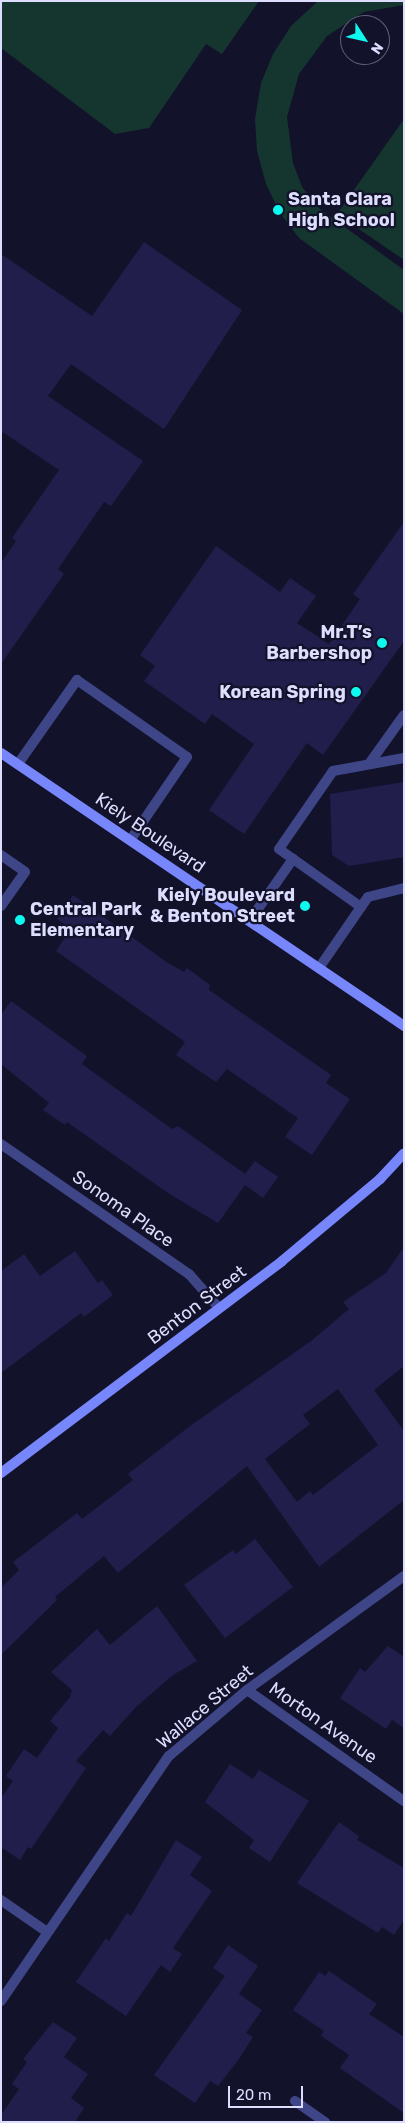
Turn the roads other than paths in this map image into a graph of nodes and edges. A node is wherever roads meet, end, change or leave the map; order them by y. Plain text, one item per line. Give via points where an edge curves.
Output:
1 (404, 715) edge
2 (1, 753) edge
3 (404, 758) edge
4 (18, 764) junction
5 (369, 764) junction
6 (131, 839) junction
7 (1, 855) edge
8 (293, 859) junction
9 (404, 888) edge
10 (1, 906) edge
11 (361, 907) junction
12 (250, 920) junction
13 (319, 968) junction
14 (404, 1026) edge
15 (1, 1144) edge
16 (404, 1153) edge
17 (219, 1308) junction
18 (1, 1473) edge
19 (404, 1576) edge
20 (247, 1690) junction
21 (404, 1800) edge
22 (1, 1900) edge
23 (47, 1932) junction
24 (1, 2001) edge
25 (295, 2101) dead end
26 (324, 2122) edge

1 - 5 street
2 - 4 main road, Kiely Boulevard
3 - 5 street
4 - 6 main road, Kiely Boulevard
4 - 6 street via 77,680 187,758
5 - 8 street via 333,771 279,849
6 - 12 main road, Kiely Boulevard
7 - 10 street via 25,872
8 - 11 street
8 - 12 street
9 - 11 street via 368,897
11 - 13 street
12 - 13 main road, Kiely Boulevard
13 - 14 main road, Kiely Boulevard
15 - 17 street, Sonoma Place via 189,1274
16 - 17 main road, Benton Street via 322,1228
17 - 18 main road, Benton Street
19 - 20 street, Wallace Street
20 - 21 street, Morton Avenue
20 - 23 street, Wallace Street via 169,1756
22 - 23 street
23 - 24 street, Wallace Street
25 - 26 street

